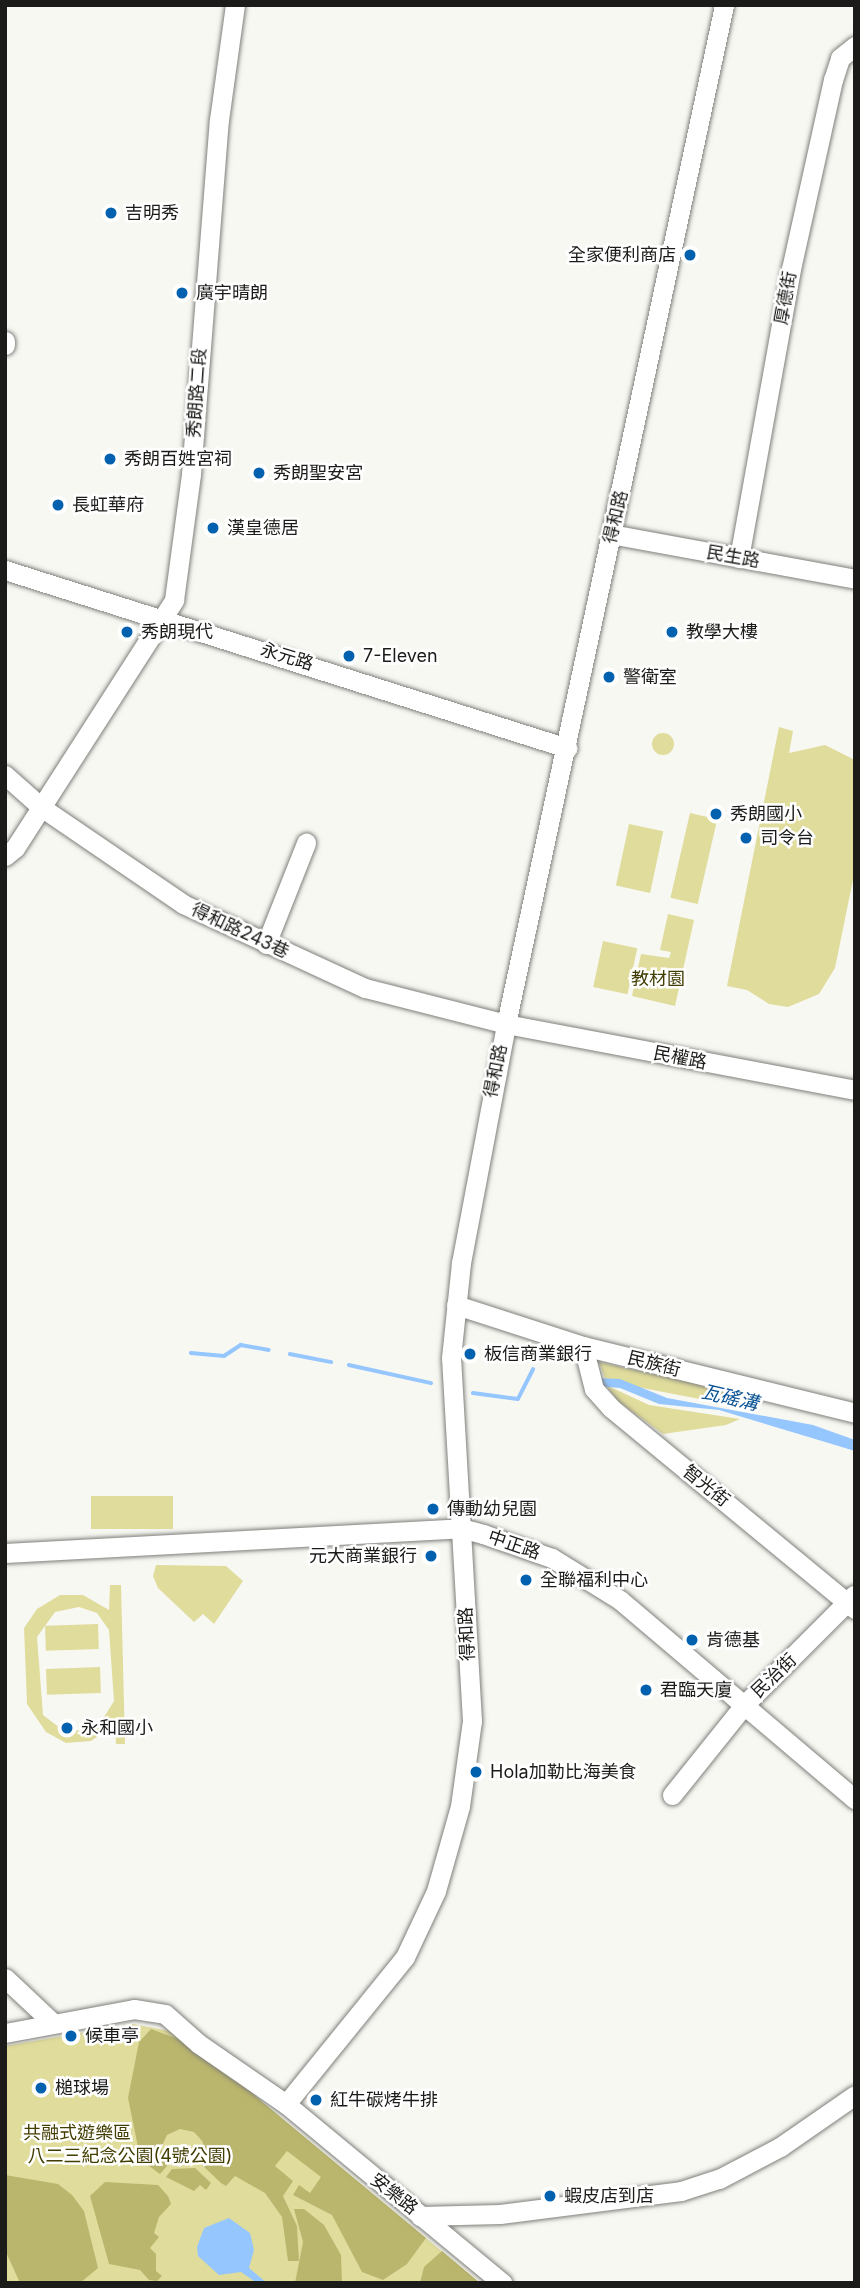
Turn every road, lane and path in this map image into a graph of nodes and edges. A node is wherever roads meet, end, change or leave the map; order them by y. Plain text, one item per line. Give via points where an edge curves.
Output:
1 (235, 5) edge
2 (724, 5) edge
3 (855, 46) edge
4 (611, 534) junction
5 (739, 558) junction
6 (5, 570) edge
7 (854, 576) edge
8 (162, 620) junction
9 (567, 748) junction
10 (5, 775) edge
11 (41, 807) junction
12 (306, 843) dead end
13 (5, 856) edge
14 (266, 944) junction
15 (506, 1024) junction
16 (855, 1090) edge
17 (456, 1305) junction
18 (583, 1346) junction
19 (855, 1413) edge
20 (461, 1528) junction
21 (5, 1553) edge
22 (852, 1602) edge
23 (744, 1705) junction
24 (672, 1795) dead end
25 (855, 1799) edge
26 (5, 1978) edge
27 (53, 2023) junction
28 (5, 2033) edge
29 (855, 2095) edge
30 (286, 2104) junction
31 (420, 2216) junction
32 (502, 2283) edge

1 - 8 street, 秀朗路二段 via 219,120 189,488 174,600
2 - 4 street, 得和路
3 - 5 street, 厚德街 via 841,58 833,79 791,269
4 - 5 street, 民生路
4 - 9 street, 得和路
5 - 7 street, 民生路
6 - 8 street, 永元路
8 - 9 street, 永元路
8 - 11 street, 秀朗路二段
9 - 15 street, 得和路
10 - 11 street, 得和路243巷
11 - 13 street, 秀朗路二段
11 - 14 street, 得和路243巷 via 183,904
12 - 14 street
14 - 15 street, 得和路243巷 via 365,988
15 - 16 street, 民權路
15 - 17 street, 得和路
17 - 18 street, 民族街
17 - 20 street, 得和路 via 451,1358
18 - 19 street, 民族街
18 - 22 street, 智光街 via 594,1389 611,1408
20 - 21 street, 中正路
20 - 23 street, 中正路 via 552,1558 580,1573 650,1622
20 - 30 street, 得和路 via 472,1721 460,1807 436,1891 405,1957
22 - 23 street, 民治街
23 - 24 street, 民治街
23 - 25 street, 中正路
26 - 27 street
27 - 28 street, 安樂路
27 - 30 street, 安樂路 via 134,2009 165,2014 199,2044
29 - 31 street, 安樂路 via 780,2147 719,2179 681,2191 500,2214
30 - 31 street, 安樂路
31 - 32 street

